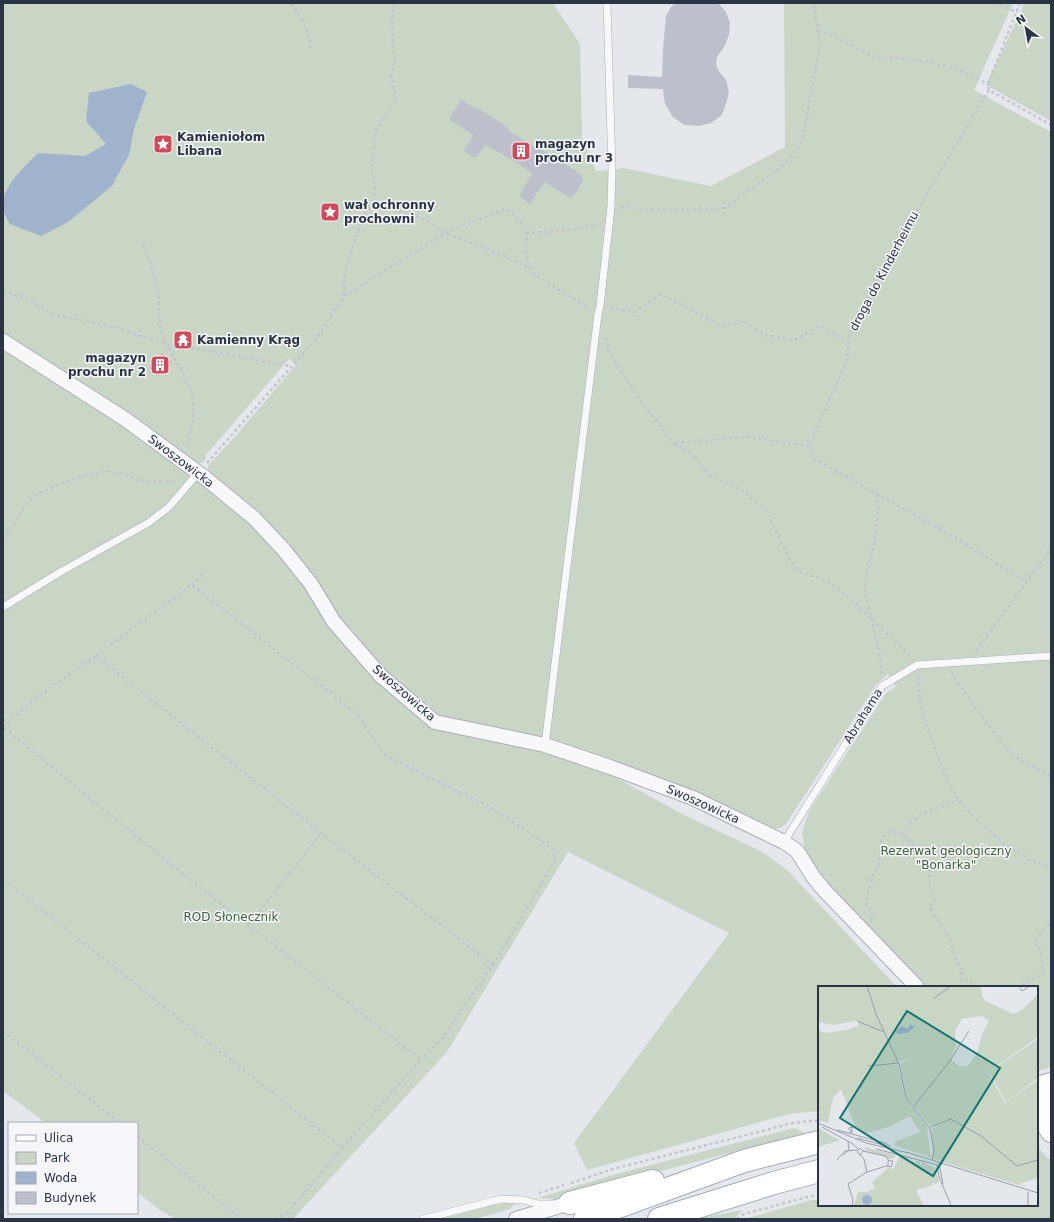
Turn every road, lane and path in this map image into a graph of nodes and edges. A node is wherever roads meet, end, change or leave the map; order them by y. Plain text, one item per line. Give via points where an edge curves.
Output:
1 (291, 3) edge
2 (394, 3) edge
3 (607, 3) edge
4 (815, 3) edge
5 (994, 3) edge
6 (1020, 3) edge
7 (1017, 12) junction
8 (818, 32) junction
9 (311, 48) dead end
10 (988, 84) junction
11 (989, 90) junction
12 (1051, 125) edge
13 (374, 202) junction
14 (611, 207) junction
15 (609, 220) junction
16 (445, 233) junction
17 (526, 233) junction
18 (143, 244) dead end
19 (530, 268) junction
20 (3, 290) edge
21 (344, 296) junction
22 (599, 310) junction
23 (596, 327) junction
24 (3, 341) edge
25 (848, 342) junction
26 (165, 343) junction
27 (291, 366) junction
28 (674, 443) junction
29 (810, 446) junction
30 (183, 463) junction
31 (198, 473) junction
32 (877, 494) junction
33 (3, 540) edge
34 (1051, 548) edge
35 (204, 573) dead end
36 (1026, 582) junction
37 (192, 585) junction
38 (3, 607) edge
39 (872, 620) junction
40 (96, 656) junction
41 (1051, 656) edge
42 (970, 661) junction
43 (944, 663) junction
44 (920, 665) junction
45 (882, 686) junction
46 (3, 719) edge
47 (8, 723) junction
48 (3, 729) edge
49 (545, 745) junction
50 (1051, 776) edge
51 (958, 799) junction
52 (321, 833) junction
53 (902, 833) junction
54 (784, 842) junction
55 (1051, 867) edge
56 (3, 879) edge
57 (1051, 922) edge
58 (248, 926) junction
59 (863, 930) junction
60 (493, 965) junction
61 (961, 969) junction
62 (916, 986) edge
63 (962, 986) edge
64 (976, 986) edge
65 (1018, 986) edge
66 (3, 1031) edge
67 (421, 1060) junction
68 (1044, 1098) edge
69 (119, 1122) edge
70 (818, 1128) edge
71 (1051, 1132) edge
72 (138, 1137) edge
73 (342, 1148) junction
74 (744, 1161) junction
75 (818, 1171) edge
76 (534, 1195) dead end
77 (818, 1195) edge
78 (570, 1203) junction
79 (689, 1213) edge
80 (242, 1219) edge
81 (276, 1219) edge
82 (423, 1219) edge
83 (516, 1219) edge
84 (585, 1219) edge
85 (659, 1219) edge
86 (737, 1219) edge

1 - 9 path via 301,16 310,37
2 - 13 path via 392,27 395,60 391,76 396,99 375,132 372,169
3 - 14 lane
4 - 8 path
5 - 7 path
6 - 7 path
7 - 10 path
8 - 10 path via 830,34 871,56 930,62 959,70
8 - 14 path via 820,46 802,142 783,166 725,208 664,210
10 - 11 path
11 - 12 path
11 - 25 path, droga do Kinderheimu via 865,302
13 - 16 path via 424,218
13 - 21 path via 361,219 345,273
14 - 15 lane
15 - 17 path via 560,232
15 - 22 lane
16 - 17 path via 506,209 517,217
16 - 19 path
16 - 21 path
17 - 19 path
18 - 26 path via 158,292 160,326
19 - 22 path via 535,275
20 - 26 path via 30,300 52,315 118,328
21 - 27 path via 316,339
22 - 23 lane
22 - 25 path via 636,312 660,294 718,324 727,326 744,321 764,335 795,340 820,326
23 - 28 path via 601,328 606,334 609,352 645,408
23 - 49 lane
24 - 30 street, Swoszowicka via 125,419
25 - 29 path, droga do Kinderheimu via 847,360
26 - 27 path
26 - 30 path via 192,393 194,412
27 - 31 path
28 - 29 path via 745,437
28 - 39 path via 693,455 708,474 744,492 766,511 798,571 825,580 844,593
29 - 32 path via 813,458
30 - 31 street, Swoszowicka
31 - 33 path via 188,480 141,482 121,473 105,471 73,479 36,495 26,504
31 - 38 lane via 169,507 148,523
31 - 49 street, Swoszowicka via 254,518 307,578 334,622 380,676 435,722
32 - 36 path via 954,537
32 - 39 path via 878,515 865,591
34 - 36 path
35 - 37 path
36 - 42 path
37 - 40 path
37 - 60 path via 357,714 383,754 492,808 553,849 555,860
39 - 44 path
39 - 45 path via 880,657
40 - 47 path via 54,685
40 - 52 path
41 - 42 lane, Abrahama
42 - 43 lane, Abrahama
43 - 44 lane, Abrahama
43 - 50 path via 1009,752
44 - 45 lane, Abrahama
44 - 51 path via 918,684 923,717 947,780
45 - 54 lane, Abrahama
46 - 47 path
47 - 48 path
48 - 58 path
49 - 54 street, Swoszowicka via 693,798
51 - 53 path via 924,814
51 - 55 path via 1003,843 1030,860
52 - 58 path
52 - 60 path
53 - 59 path via 891,831 882,838 879,866 867,895 866,905 874,915
53 - 61 path via 929,867 929,885 934,899 930,908 948,935
54 - 59 street, Swoszowicka via 797,851 824,890
56 - 73 path
57 - 65 path via 1036,939 1035,944 1041,950 1043,974
58 - 67 path
59 - 62 street, Swoszowicka
60 - 67 path via 443,1036
61 - 63 path
61 - 64 path via 966,979
66 - 69 path
67 - 73 path
68 - 71 street
70 - 74 main road
70 - 76 path via 793,1123 613,1170
72 - 80 path
73 - 81 path via 289,1211
74 - 78 main road via 642,1183
74 - 84 main road
75 - 79 main road via 774,1183
77 - 86 path via 744,1214
78 - 82 lane via 546,1204 501,1199
78 - 83 street
79 - 85 main road

